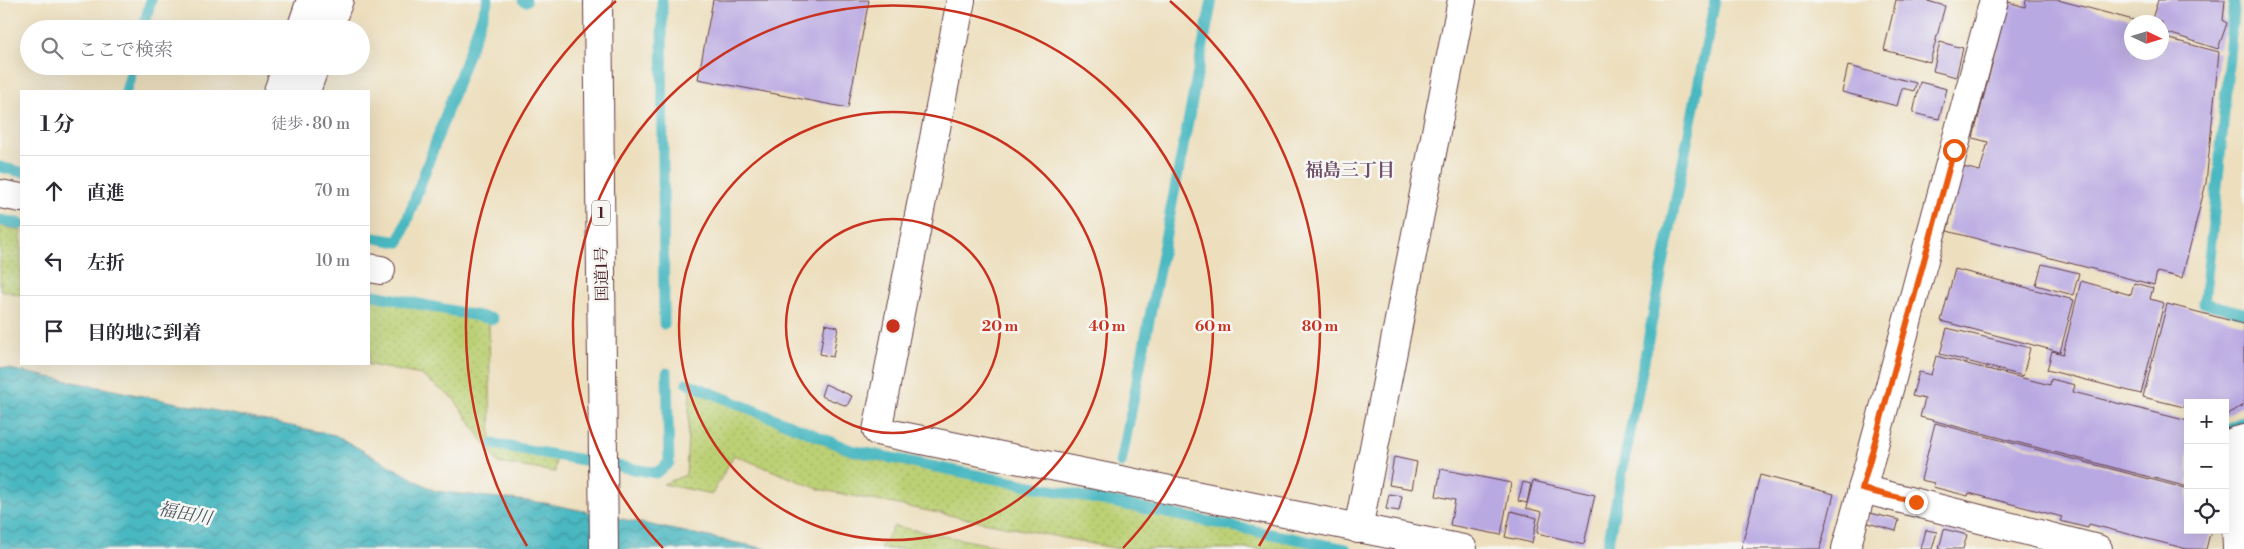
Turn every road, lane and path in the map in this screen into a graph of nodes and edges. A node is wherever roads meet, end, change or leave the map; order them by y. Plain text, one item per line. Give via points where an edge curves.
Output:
1 (311, 0) edge
2 (339, 0) edge
3 (598, 0) edge
4 (961, 0) edge
5 (1462, 0) edge
6 (1994, 0) edge
7 (304, 20) edge
8 (331, 20) edge
9 (284, 75) edge
10 (312, 75) edge
11 (278, 90) edge
12 (306, 90) edge
13 (0, 194) edge
14 (20, 198) edge
15 (2244, 438) edge
16 (1862, 489) junction
17 (1358, 529) junction
18 (604, 549) edge
19 (1463, 549) edge
20 (1846, 549) edge
21 (2098, 549) edge
22 (2236, 549) edge

1 - 7 main road
2 - 8 main road
3 - 18 main road, 国道1号 / 1
4 - 17 main road via 876,431
5 - 17 main road
6 - 16 main road
9 - 11 main road
10 - 12 main road
13 - 14 main road
15 - 22 main road via 2233,442
16 - 20 main road
16 - 21 main road
17 - 19 main road

